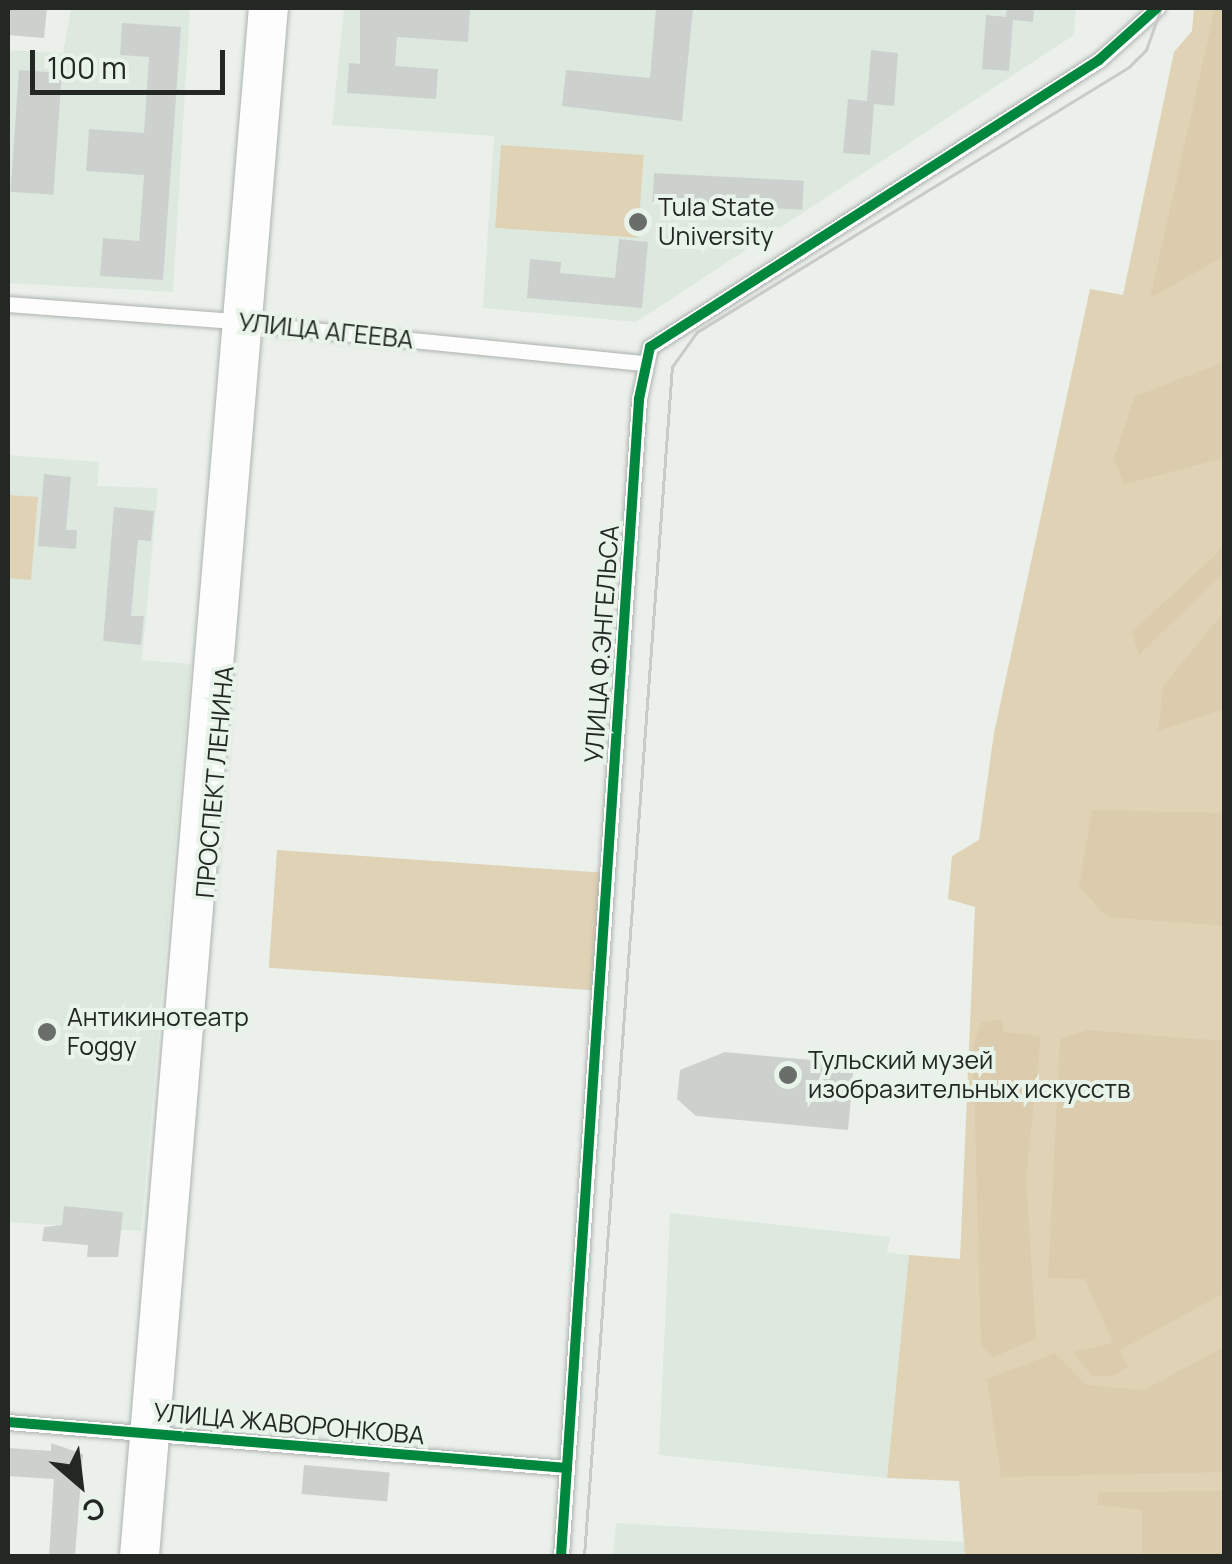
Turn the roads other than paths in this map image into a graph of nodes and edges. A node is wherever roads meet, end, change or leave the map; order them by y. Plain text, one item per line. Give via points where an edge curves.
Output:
1 (258, 8) edge
2 (278, 8) edge
3 (1157, 8) edge
4 (8, 304) edge
5 (243, 322) junction
6 (645, 363) junction
7 (8, 1422) edge
8 (150, 1433) junction
9 (567, 1468) junction
10 (130, 1556) edge
11 (149, 1556) edge
12 (561, 1556) edge

1 - 5 main road, ПРОСПЕКТ ЛЕНИНА
2 - 5 main road, ПРОСПЕКТ ЛЕНИНА
3 - 6 street via 1099,60 661,336
4 - 5 street, УЛИЦА АГЕЕВА
5 - 6 street, УЛИЦА АГЕЕВА
5 - 8 main road, ПРОСПЕКТ ЛЕНИНА
6 - 9 street, УЛИЦА Ф.ЭНГЕЛЬСА
7 - 8 street, УЛИЦА ЖАВОРОНКОВА
8 - 9 street, УЛИЦА ЖАВОРОНКОВА
8 - 10 main road, ПРОСПЕКТ ЛЕНИНА
8 - 11 main road, ПРОСПЕКТ ЛЕНИНА
9 - 12 street, УЛИЦА Ф.ЭНГЕЛЬСА

